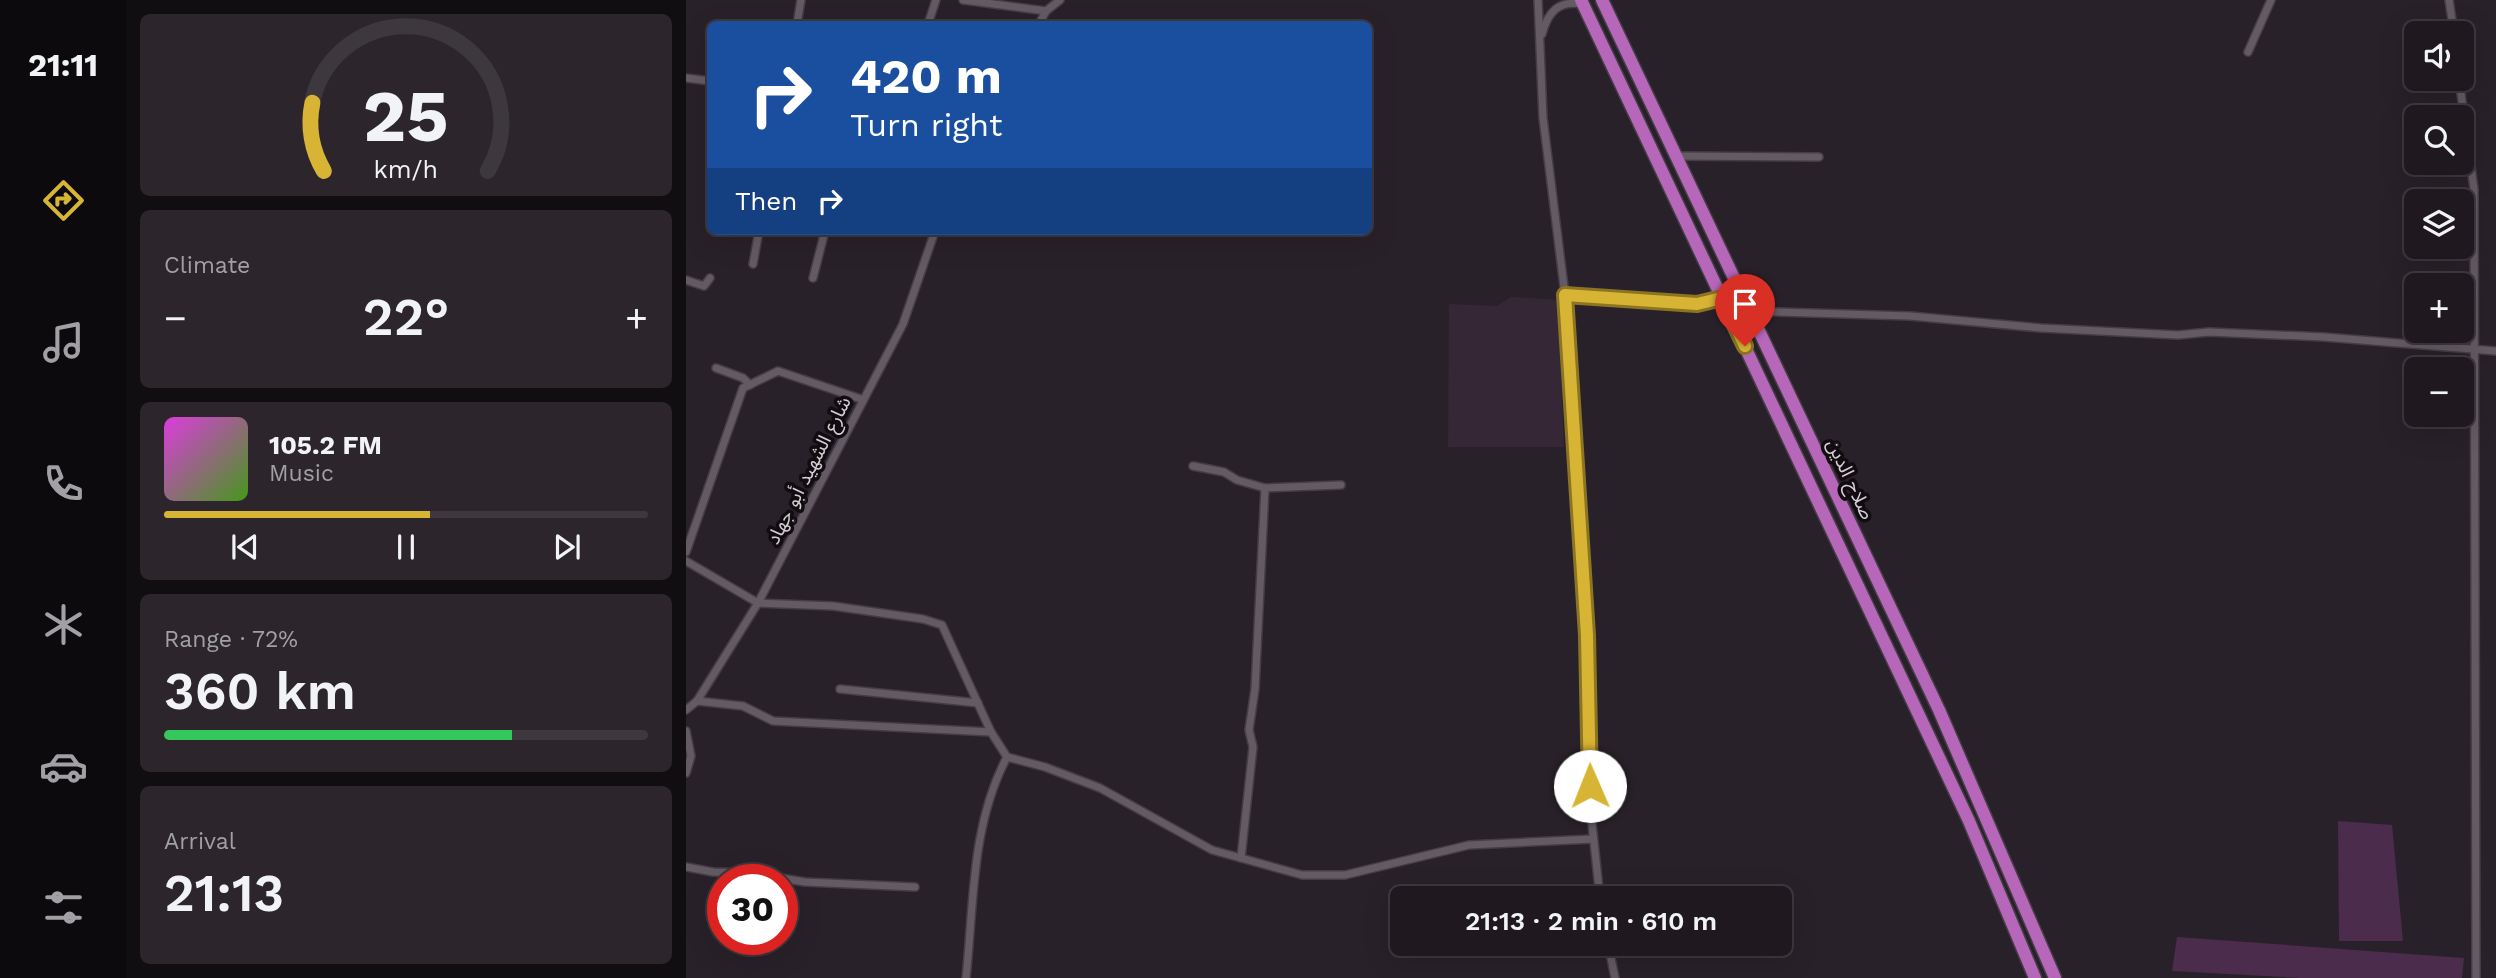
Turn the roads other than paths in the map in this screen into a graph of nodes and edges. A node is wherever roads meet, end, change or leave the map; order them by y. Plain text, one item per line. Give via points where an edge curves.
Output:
1 (801, 0) edge
2 (936, 0) edge
3 (963, 0) edge
4 (1060, 0) edge
5 (1538, 0) edge
6 (1602, 0) edge
7 (2271, 0) edge
8 (2449, 0) edge
9 (1582, 2) edge
10 (1046, 12) junction
11 (798, 21) edge
12 (929, 21) edge
13 (1041, 21) edge
14 (2452, 21) edge
15 (1539, 45) junction
16 (2248, 52) dead end
17 (686, 78) edge
18 (707, 81) edge
19 (2461, 91) edge
20 (1674, 156) junction
21 (1819, 156) dead end
22 (758, 235) edge
23 (824, 235) edge
24 (934, 235) edge
25 (753, 264) dead end
26 (710, 278) dead end
27 (813, 278) dead end
28 (686, 280) edge
29 (1565, 295) junction
30 (1722, 298) junction
31 (1747, 311) junction
32 (2476, 349) junction
33 (2496, 351) edge
34 (716, 368) dead end
35 (750, 385) junction
36 (861, 399) junction
37 (1194, 466) dead end
38 (1341, 485) dead end
39 (1265, 488) junction
40 (1852, 526) junction
41 (1833, 532) junction
42 (686, 552) edge
43 (686, 561) edge
44 (758, 603) junction
45 (840, 689) dead end
46 (697, 701) junction
47 (978, 703) junction
48 (686, 710) edge
49 (686, 731) edge
50 (991, 732) junction
51 (1007, 757) junction
52 (1968, 772) junction
53 (686, 773) edge
54 (1949, 779) junction
55 (1593, 839) junction
56 (1241, 858) junction
57 (686, 867) edge
58 (1599, 886) edge
59 (915, 887) dead end
60 (1611, 956) edge
61 (966, 978) edge
62 (1615, 978) edge
63 (2035, 978) edge
64 (2055, 978) edge
65 (2476, 978) edge

1 - 11 street
2 - 12 street
3 - 10 street
4 - 10 street
5 - 15 street
6 - 20 highway, صلاح الدين
7 - 16 street
8 - 14 street
9 - 15 street via 1570,0 1554,7
9 - 30 highway, صلاح الدين
10 - 13 street
15 - 29 street via 1542,118
17 - 18 street
19 - 32 street via 2474,189
20 - 21 street
20 - 31 highway, صلاح الدين
22 - 25 street
23 - 27 street
24 - 36 street, شارع الشهيد أبو جهاد via 903,324
26 - 28 street via 704,286
29 - 30 street via 1697,304
29 - 55 street via 1587,635
30 - 41 highway, صلاح الدين
31 - 32 street
31 - 40 highway, صلاح الدين
32 - 33 street
32 - 65 street via 2472,545
34 - 35 street
35 - 36 street via 778,371
35 - 42 street via 743,388
36 - 44 street, شارع الشهيد أبو جهاد
37 - 39 street
38 - 39 street
39 - 56 street via 1249,730 1253,747
40 - 41 highway via 1842,520
40 - 52 highway, صلاح الدين
41 - 54 highway, صلاح الدين
43 - 44 street
44 - 46 street, شارع الشهيد أبو جهاد
44 - 47 street via 833,606 942,625
45 - 47 street
46 - 48 street, شارع الشهيد أبو جهاد
46 - 50 street via 743,706 773,721
47 - 50 street
49 - 53 street via 691,756
50 - 51 street
51 - 56 street via 1100,788 1188,839
51 - 61 street via 990,788 983,821
52 - 54 highway via 1965,779
52 - 64 highway, صلاح الدين
54 - 63 highway, صلاح الدين
55 - 56 street via 1469,845 1345,875 1302,875
55 - 58 street
57 - 59 street via 805,883
60 - 62 street

